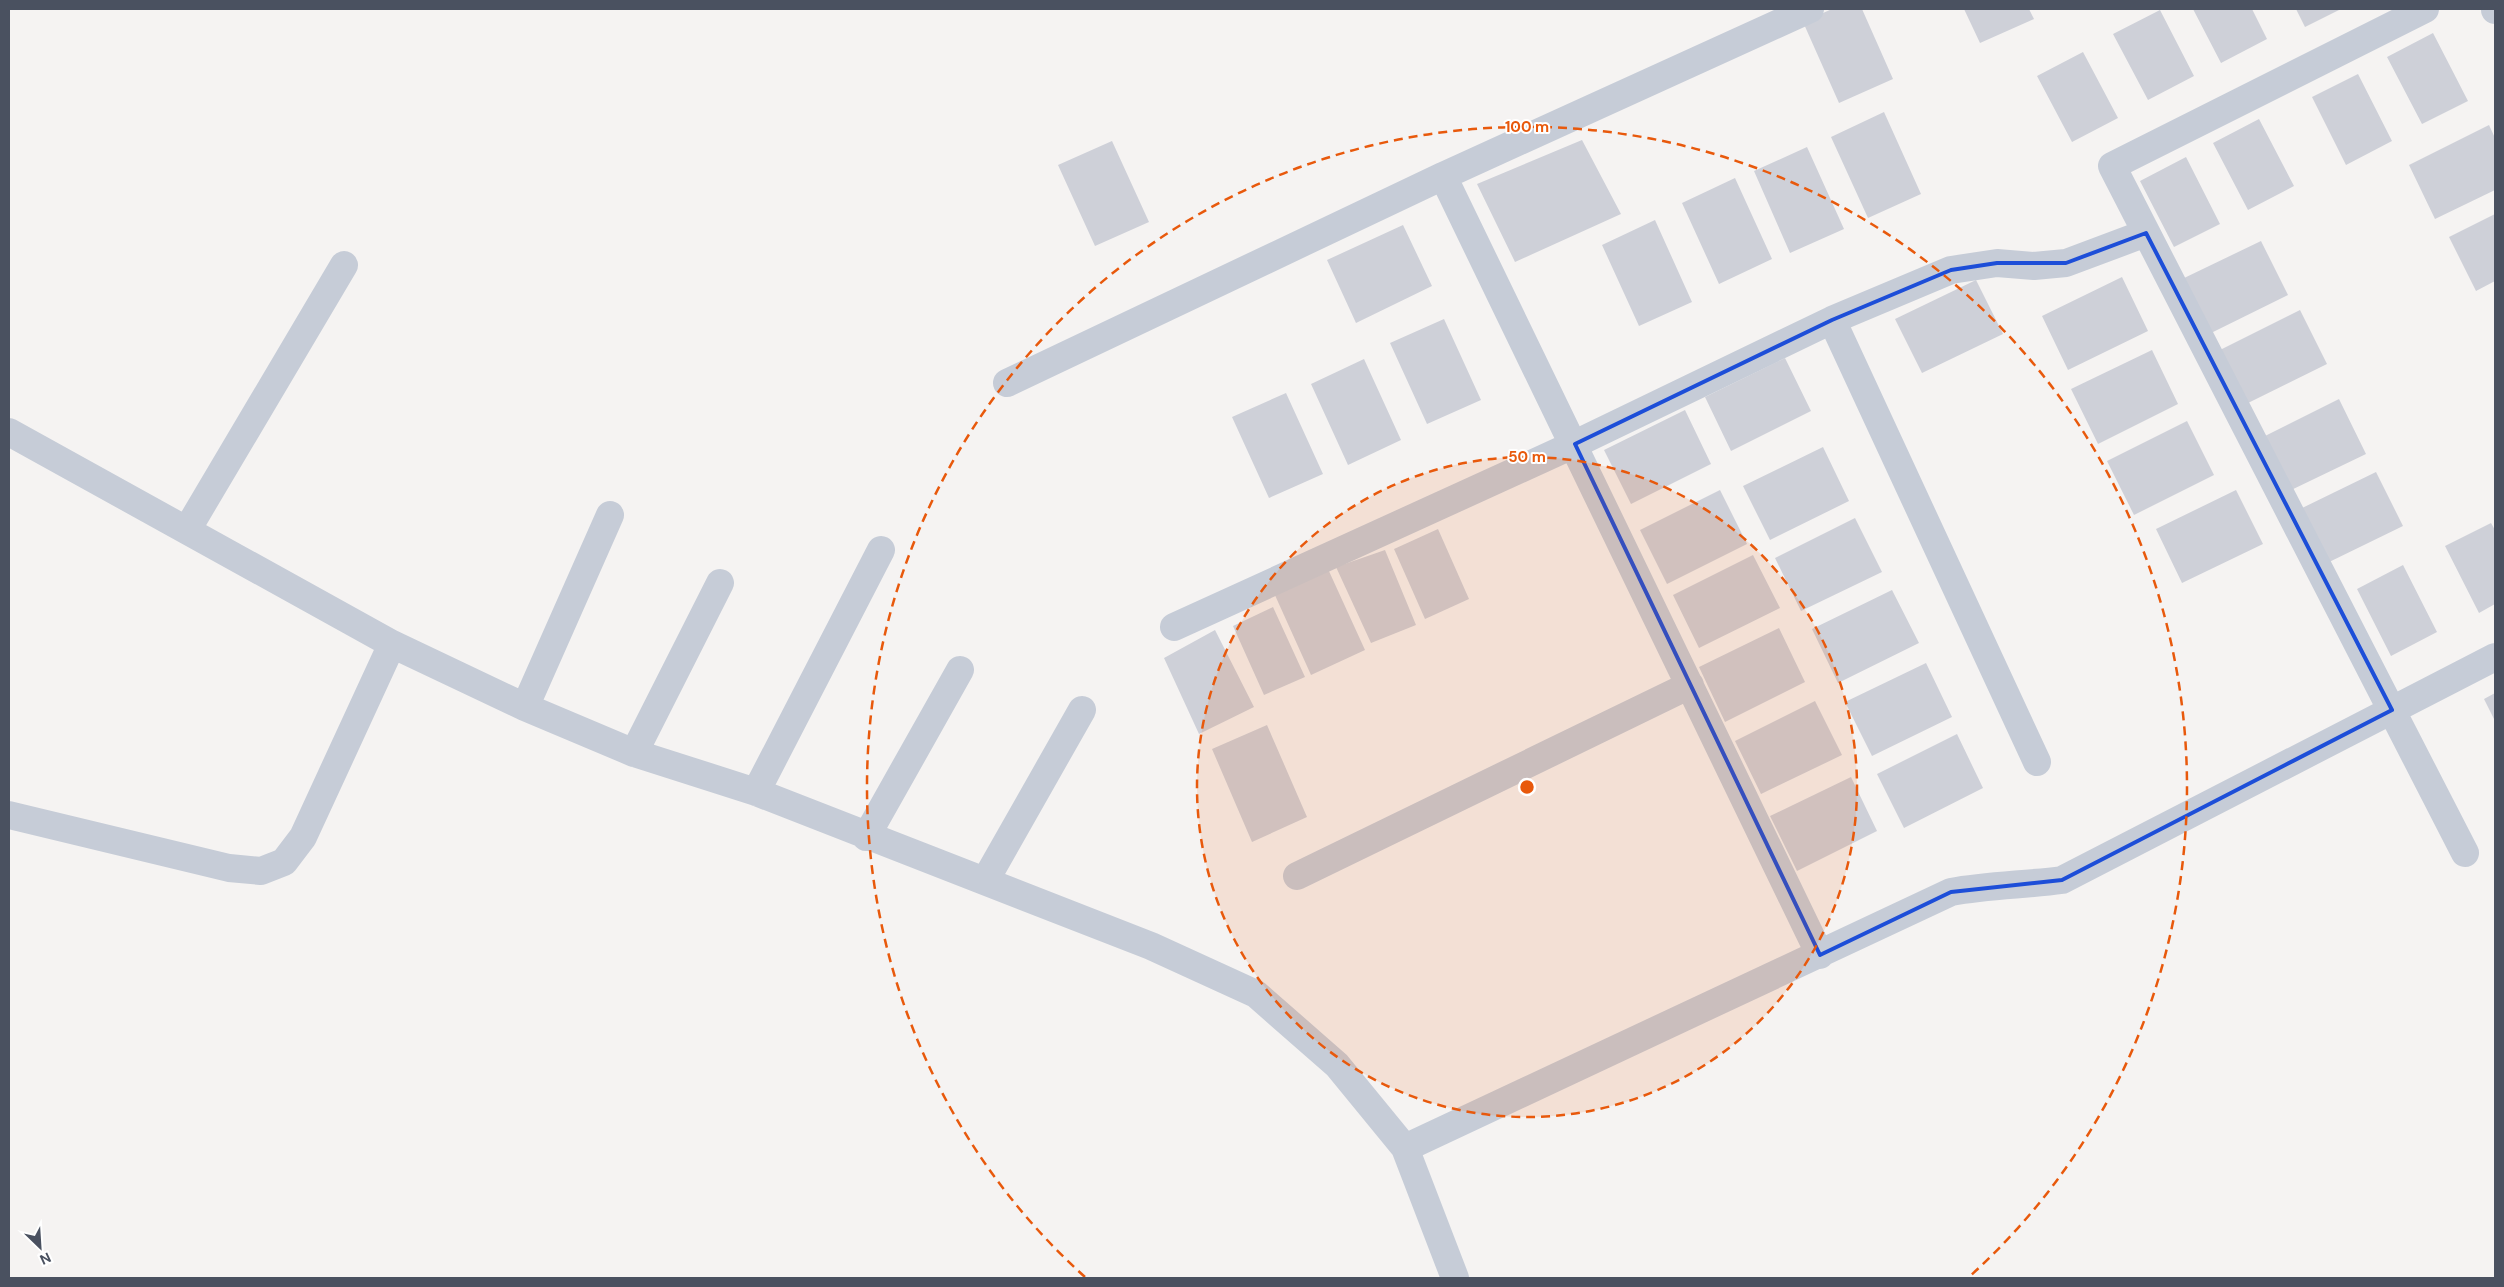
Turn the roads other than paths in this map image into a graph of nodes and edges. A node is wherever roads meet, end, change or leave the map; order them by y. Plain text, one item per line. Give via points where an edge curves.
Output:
1 (1810, 9) edge
2 (2425, 9) edge
3 (1443, 176) junction
4 (2146, 232) junction
5 (344, 265) dead end
6 (1832, 320) junction
7 (1007, 383) dead end
8 (9, 432) edge
9 (1575, 444) junction
10 (610, 515) dead end
11 (187, 530) junction
12 (881, 550) dead end
13 (720, 583) dead end
14 (1174, 627) dead end
15 (392, 644) junction
16 (2495, 657) edge
17 (960, 670) dead end
18 (1690, 686) junction
19 (524, 707) junction
20 (1082, 710) dead end
21 (2392, 710) junction
22 (634, 753) junction
23 (2037, 762) dead end
24 (756, 792) junction
25 (9, 815) edge
26 (866, 837) junction
27 (2465, 853) dead end
28 (1298, 876) dead end
29 (985, 881) junction
30 (1820, 955) junction
31 (1405, 1148) junction
32 (1454, 1278) edge

1 - 3 street
2 - 4 street via 2112,166
3 - 7 street
3 - 9 street
4 - 6 street via 2066,263 2034,266 1997,263 1951,270
4 - 21 street
5 - 11 street
6 - 9 street
6 - 23 street
8 - 11 street
9 - 14 street
9 - 18 street
10 - 19 street
11 - 15 street
12 - 24 street
13 - 22 street
15 - 19 street
15 - 25 street via 303,837 284,862 262,871 229,868
16 - 21 street
17 - 26 street
18 - 28 street
18 - 30 street
19 - 22 street
20 - 29 street
21 - 27 street
21 - 30 street via 2062,880 1983,886 1951,892
22 - 24 street
24 - 26 street
26 - 29 street
29 - 31 street via 1151,946 1256,994 1337,1065
30 - 31 street
31 - 32 street

